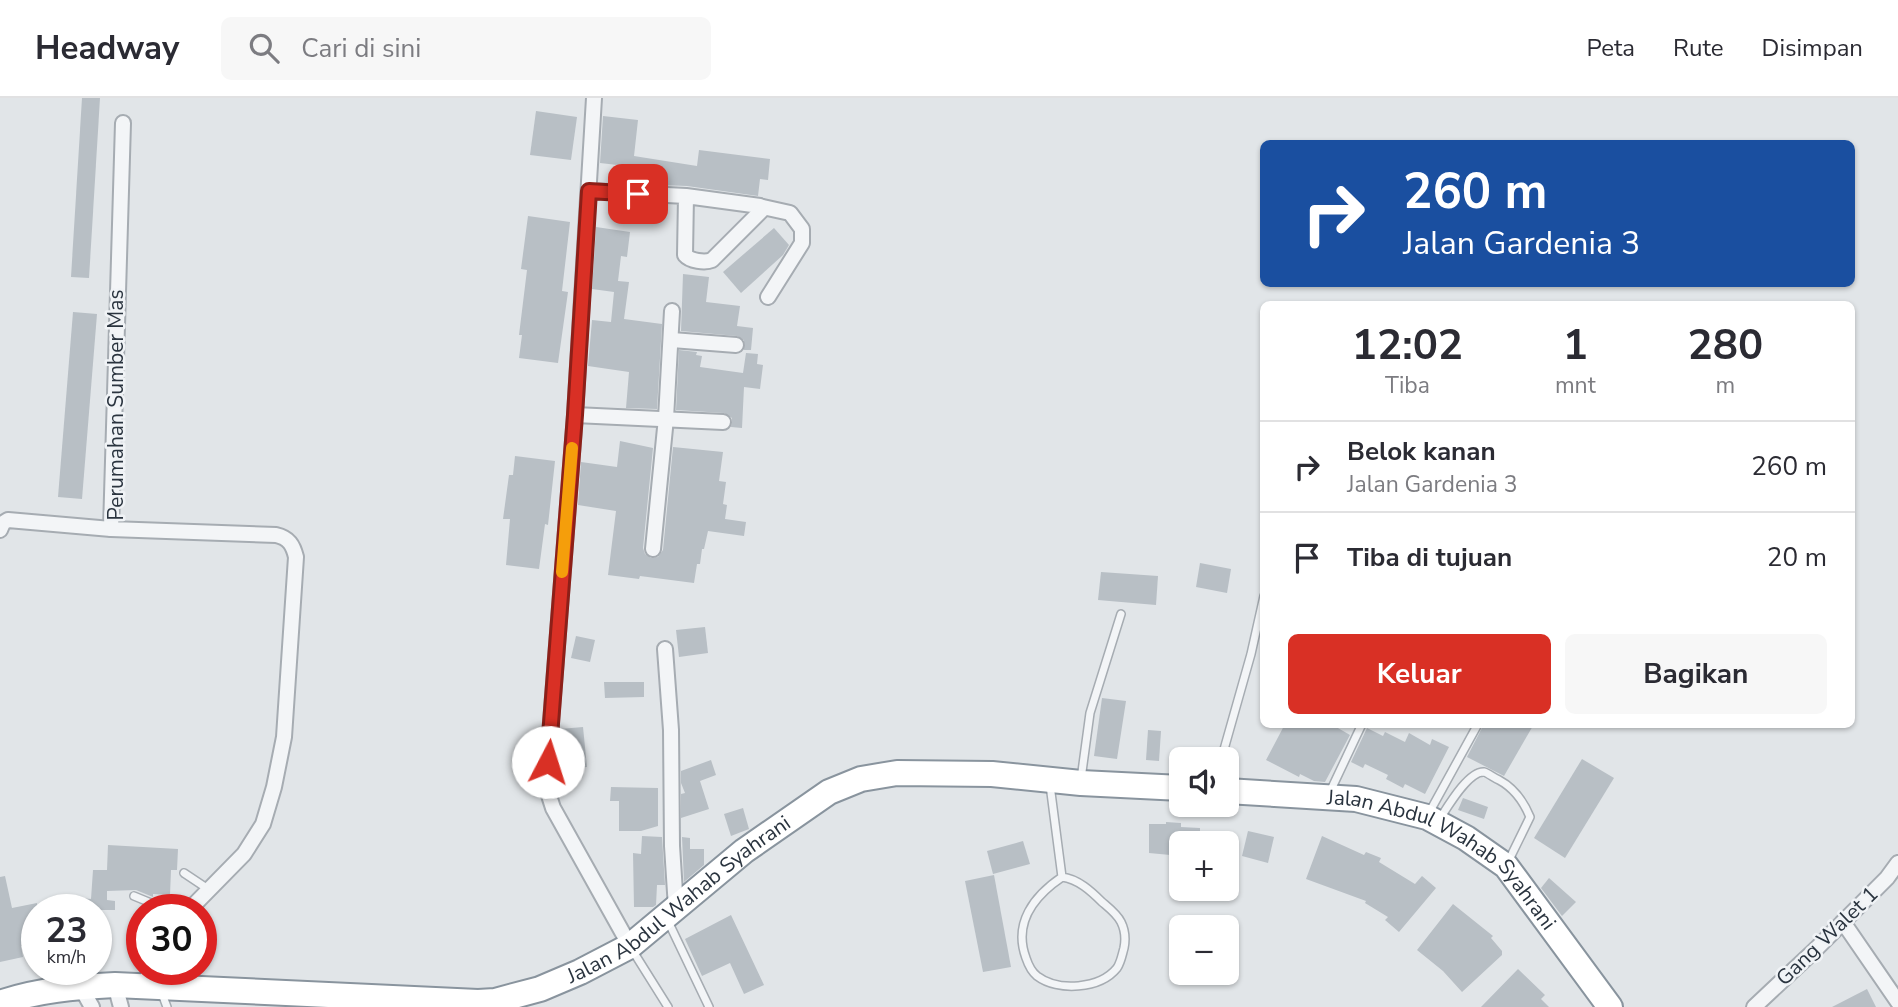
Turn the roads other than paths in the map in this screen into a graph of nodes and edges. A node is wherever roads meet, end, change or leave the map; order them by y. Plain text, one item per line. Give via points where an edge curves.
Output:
1 (594, 98) edge
2 (123, 123) dead end
3 (589, 191) junction
4 (686, 196) junction
5 (763, 207) junction
6 (768, 297) dead end
7 (672, 311) dead end
8 (672, 340) junction
9 (736, 345) dead end
10 (575, 415) junction
11 (666, 418) junction
12 (723, 422) dead end
13 (111, 529) junction
14 (0, 530) edge
15 (653, 549) dead end
16 (1121, 614) dead end
17 (1260, 614) edge
18 (665, 649) dead end
19 (1360, 728) edge
20 (1476, 728) edge
21 (1225, 747) edge
22 (1049, 780) junction
23 (1081, 783) junction
24 (1169, 787) edge
25 (1239, 792) edge
26 (1328, 797) junction
27 (1432, 820) junction
28 (1898, 863) edge
29 (1506, 866) junction
30 (184, 873) dead end
31 (1062, 877) junction
32 (208, 889) junction
33 (203, 894) edge
34 (671, 912) junction
35 (1843, 922) junction
36 (630, 946) junction
37 (155, 988) edge
38 (118, 996) edge
39 (86, 997) edge
40 (1898, 1002) edge
41 (0, 1003) edge
42 (668, 1007) edge
43 (709, 1007) edge
44 (1610, 1007) edge
45 (1754, 1007) edge

1 - 3 street
2 - 13 street, Perumahan Sumber Mas
3 - 4 street
3 - 10 street
4 - 5 street
4 - 5 street via 685,255 705,262
5 - 6 street via 790,213 802,229 802,243
7 - 8 street
8 - 9 street
8 - 11 street
10 - 11 street
10 - 36 street via 546,786 553,808
11 - 12 street
11 - 15 street
13 - 14 street via 8,520
13 - 32 street, Perumahan Sumber Mas via 276,535 289,541 296,557 284,737 274,787 258,834
16 - 23 lane via 1090,713
17 - 21 lane
18 - 34 street via 671,730
19 - 26 lane
20 - 27 lane
22 - 23 highway, Jalan Abdul Wahab Syahrani
22 - 31 lane
22 - 34 highway, Jalan Abdul Wahab Syahrani via 897,773 845,784 744,851
23 - 24 highway, Jalan Abdul Wahab Syahrani
25 - 26 highway, Jalan Abdul Wahab Syahrani
26 - 27 highway, Jalan Abdul Wahab Syahrani via 1356,799
27 - 29 highway, Jalan Abdul Wahab Syahrani
27 - 29 lane via 1478,774 1484,772 1509,785 1530,817
28 - 35 street, Gang Walet 1
29 - 44 highway, Jalan Abdul Wahab Syahrani
30 - 32 lane
31 - 31 lane via 1046,888 1022,923 1028,964 1037,976 1062,987 1106,978 1121,960 1125,931 1096,896 1071,878
32 - 33 street, Perumahan Sumber Mas
34 - 36 highway, Jalan Abdul Wahab Syahrani
34 - 43 lane
35 - 40 street
35 - 45 street, Gang Walet 1
36 - 37 highway, Jalan Abdul Wahab Syahrani via 548,986 495,1001
36 - 42 lane
37 - 38 highway, Jalan Abdul Wahab Syahrani
38 - 39 highway, Jalan Abdul Wahab Syahrani
39 - 41 highway, Jalan Abdul Wahab Syahrani via 16,998

